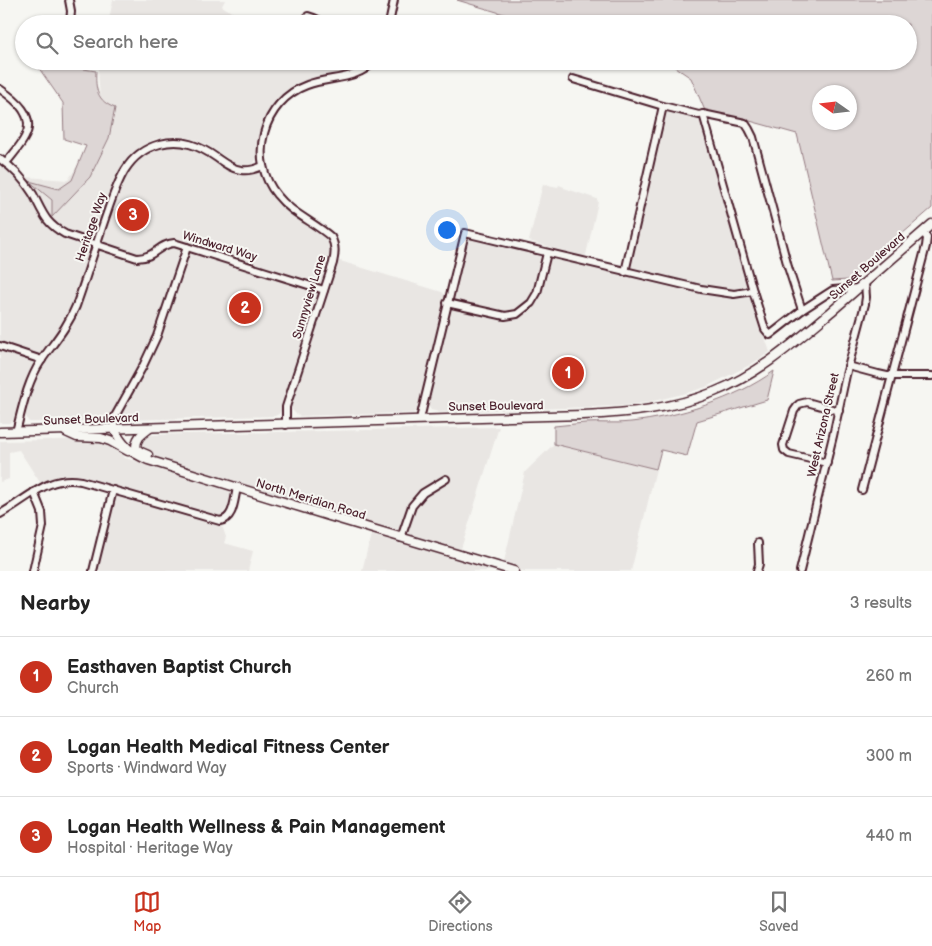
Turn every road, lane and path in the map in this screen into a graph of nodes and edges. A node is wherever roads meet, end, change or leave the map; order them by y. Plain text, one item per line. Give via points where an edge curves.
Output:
1 (69, 0) edge
2 (394, 0) edge
3 (71, 15) edge
4 (391, 15) edge
5 (363, 70) edge
6 (573, 79) dead end
7 (0, 89) edge
8 (663, 106) junction
9 (703, 114) junction
10 (3, 161) edge
11 (263, 166) junction
12 (932, 224) edge
13 (923, 232) junction
14 (96, 245) junction
15 (187, 247) junction
16 (547, 253) junction
17 (625, 272) junction
18 (862, 286) junction
19 (324, 290) junction
20 (753, 290) junction
21 (447, 303) junction
22 (802, 310) junction
23 (0, 346) edge
24 (42, 360) junction
25 (848, 366) junction
26 (893, 376) junction
27 (932, 376) edge
28 (839, 410) junction
29 (420, 420) junction
30 (286, 425) junction
31 (150, 428) junction
32 (114, 429) junction
33 (64, 431) junction
34 (0, 432) edge
35 (16, 432) junction
36 (134, 453) junction
37 (826, 463) junction
38 (169, 467) junction
39 (446, 479) dead end
40 (237, 488) junction
41 (113, 490) junction
42 (862, 490) dead end
43 (34, 492) junction
44 (0, 514) edge
45 (402, 538) junction
46 (758, 543) dead end
47 (34, 571) edge
48 (93, 571) edge
49 (514, 571) edge
50 (757, 571) edge
51 (800, 571) edge

1 - 3 street
2 - 4 street
5 - 11 street, Sunnyview Lane via 308,84 286,98 273,112 266,128 261,147
6 - 8 street
7 - 10 street via 22,107 28,124 23,140
8 - 9 street
8 - 17 street
9 - 20 street
9 - 22 street via 745,123 749,129
10 - 14 street, Windward Way via 22,178 48,222 65,234
11 - 14 street, Heritage Way via 238,170 204,149 185,142 152,147 136,157 124,171
11 - 19 street, Sunnyview Lane via 277,195 333,242 334,256
12 - 13 main road, Sunset Boulevard
13 - 18 main road, Sunset Boulevard
13 - 26 street via 927,238 926,246
14 - 15 street, Windward Way via 137,258 144,258 164,245 174,243
14 - 24 street, Heritage Way via 68,322
15 - 19 street, Windward Way
15 - 32 street via 157,336 114,418
16 - 17 street
16 - 21 street via 537,293 531,303 517,314 504,316
16 - 21 street via 464,233
17 - 20 street via 734,294
18 - 22 street via 833,290
18 - 25 street, West Arizona Street via 865,304
18 - 29 main road, Sunset Boulevard via 766,364 738,381 686,402 616,414
19 - 30 street, Sunnyview Lane via 286,406
20 - 22 street via 765,329 770,335
21 - 29 street
23 - 24 street
24 - 35 street, Heritage Way via 32,378
25 - 26 street
25 - 28 street, West Arizona Street
26 - 27 street
26 - 42 street
28 - 37 street, West Arizona Street
28 - 37 street via 807,402 799,404 783,445 789,454
29 - 30 main road, Sunset Boulevard
30 - 31 main road, Sunset Boulevard
31 - 32 main road, Sunset Boulevard
31 - 38 main road via 140,436 136,448
32 - 33 main road, Sunset Boulevard
32 - 36 main road, North Meridian Road
33 - 35 main road, Sunset Boulevard
33 - 36 main road via 77,438 110,441
34 - 35 main road, Sunset Boulevard
36 - 38 main road, North Meridian Road
37 - 51 street, West Arizona Street
38 - 40 main road, North Meridian Road
39 - 45 street via 424,493 412,506
40 - 41 street via 230,516 220,521
40 - 45 main road, North Meridian Road
41 - 43 street via 64,479
41 - 48 street
43 - 44 street
43 - 47 street via 42,512 43,526
45 - 49 main road, North Meridian Road
46 - 50 street

